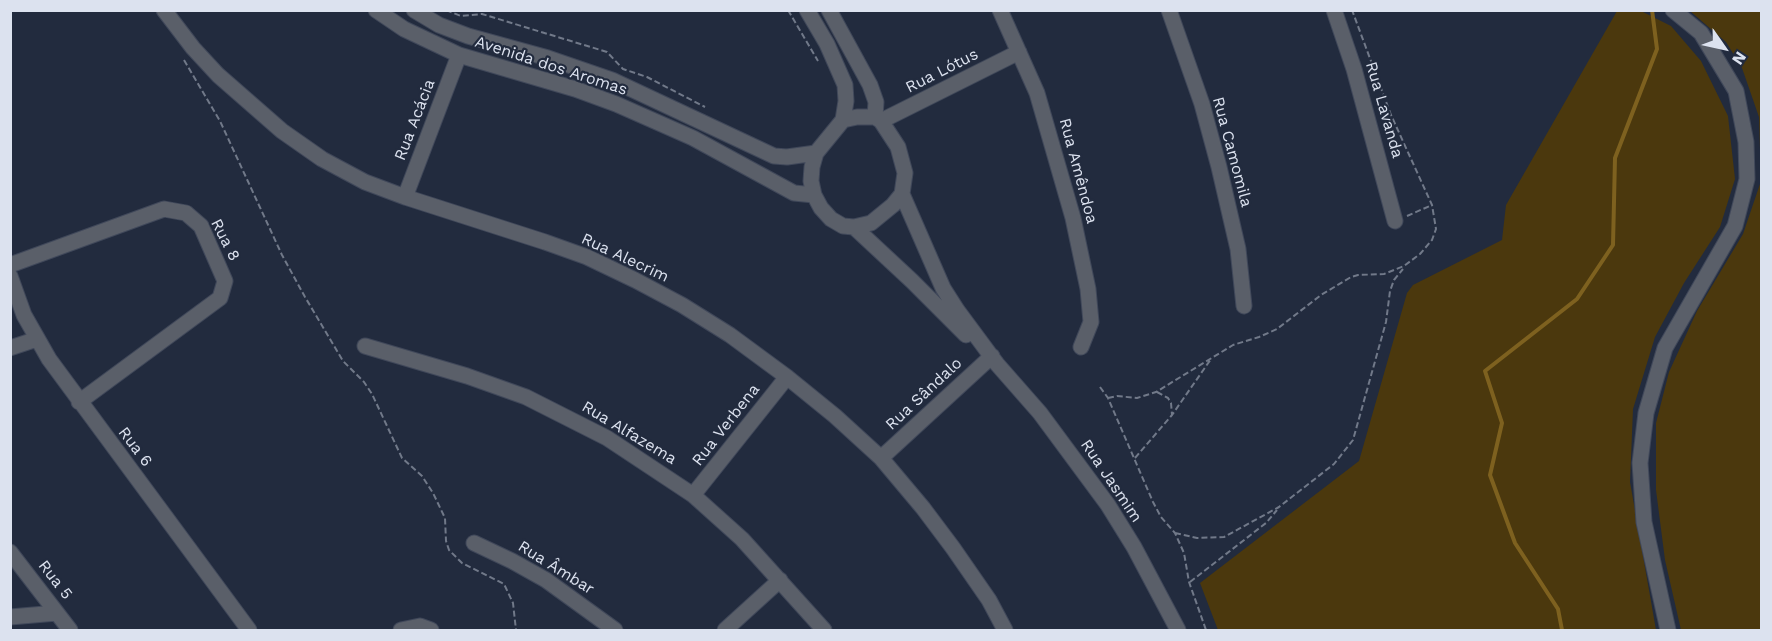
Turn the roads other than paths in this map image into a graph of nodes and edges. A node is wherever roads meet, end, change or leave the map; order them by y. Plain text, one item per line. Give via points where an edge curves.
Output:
1 (164, 10) edge
2 (376, 10) edge
3 (807, 10) edge
4 (829, 10) edge
5 (1000, 10) edge
6 (1169, 10) edge
7 (1334, 10) edge
8 (1673, 10) edge
9 (423, 13) edge
10 (1019, 52) junction
11 (459, 55) junction
12 (878, 119) junction
13 (843, 120) junction
14 (816, 153) junction
15 (902, 194) junction
16 (814, 195) junction
17 (405, 197) junction
18 (1395, 221) road end
19 (854, 227) junction
20 (10, 265) edge
21 (10, 276) edge
22 (1244, 306) dead end
23 (37, 339) junction
24 (365, 346) dead end
25 (1081, 347) dead end
26 (10, 348) edge
27 (993, 359) junction
28 (788, 377) junction
29 (79, 402) junction
30 (881, 458) junction
31 (693, 495) junction
32 (474, 543) dead end
33 (10, 552) edge
34 (780, 580) junction
35 (57, 613) junction
36 (10, 617) edge
37 (70, 630) edge
38 (249, 630) edge
39 (401, 630) edge
40 (431, 630) edge
41 (615, 630) edge
42 (725, 630) edge
43 (824, 630) edge
44 (1005, 630) edge
45 (1178, 630) edge
46 (1668, 630) edge

1 - 17 street, Rua Alecrim via 218,75 282,130 321,159
2 - 11 street, Avenida dos Aromas via 404,29
3 - 13 street via 845,85
4 - 12 street via 870,85
5 - 10 street, Rua Amêndoa
6 - 22 street, Rua Camomila via 1216,157 1238,249
7 - 18 street, Rua Lavanda
8 - 46 street via 1701,33 1736,91 1746,142 1748,179 1735,226 1665,348 1646,412 1640,463 1644,522
9 - 14 street, Avenida dos Aromas via 468,36 612,81 774,156
10 - 12 street, Rua Lótus
10 - 25 street, Rua Amêndoa via 1049,131 1086,279 1091,322
11 - 16 street, Avenida dos Aromas via 616,104 693,138 794,193
11 - 17 street, Rua Acácia
12 - 13 street
12 - 15 street via 898,147 905,173
13 - 14 street
14 - 16 street via 811,181
15 - 19 street via 882,216
15 - 27 street via 943,288
16 - 19 street via 831,219
17 - 28 street, Rua Alecrim via 545,242 635,280 692,311
19 - 27 street
20 - 29 street, Rua 8 via 164,208 186,213 201,226 225,281 220,298
21 - 23 street, Rua 6
23 - 26 street
23 - 29 street, Rua 6
24 - 31 street, Rua Alfazema via 526,397 607,438
27 - 30 street, Rua Sândalo
27 - 45 street, Rua Jasmim via 1040,413 1108,505
28 - 30 street, Rua Alecrim
28 - 31 street, Rua Verbena
29 - 38 street, Rua 6
30 - 44 street, Rua Alecrim via 953,548
31 - 34 street, Rua Alfazema
32 - 41 street, Rua Âmbar via 546,580
33 - 35 street, Rua 5
34 - 42 street
34 - 43 street, Rua Alfazema
35 - 36 street
35 - 37 street, Rua 5
39 - 40 street via 420,626

